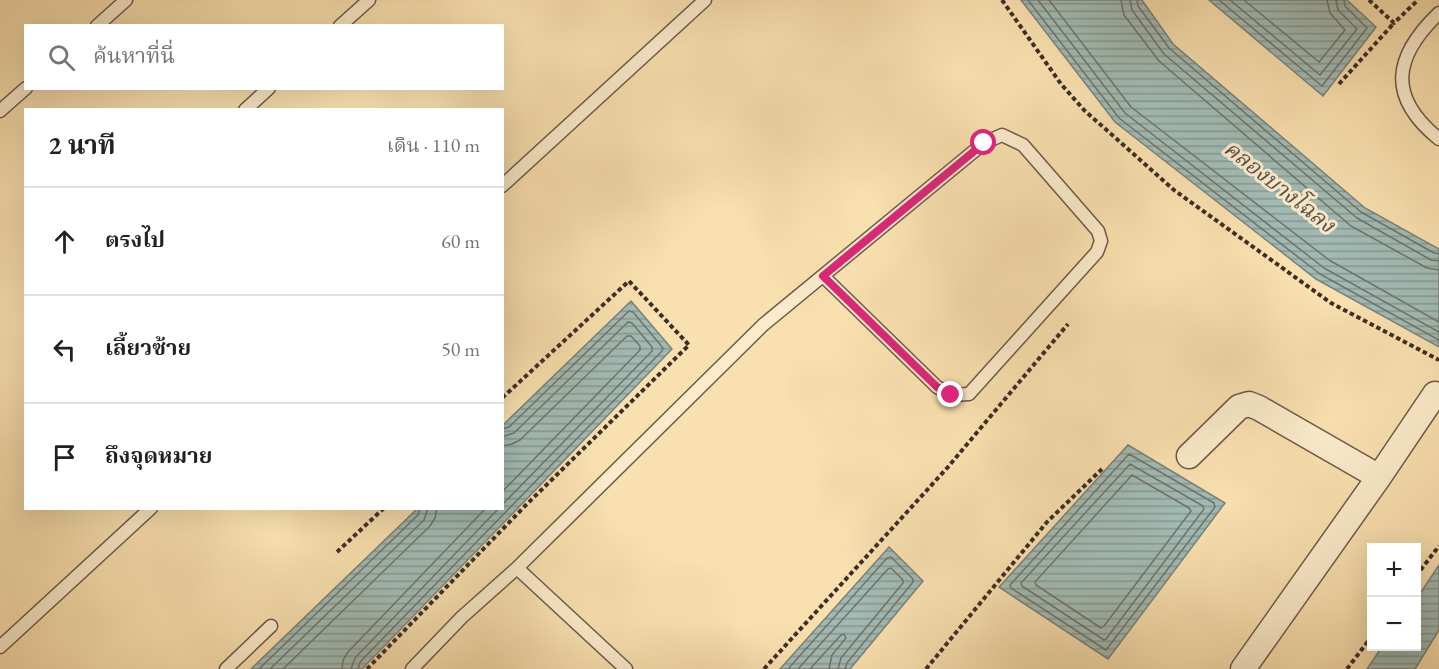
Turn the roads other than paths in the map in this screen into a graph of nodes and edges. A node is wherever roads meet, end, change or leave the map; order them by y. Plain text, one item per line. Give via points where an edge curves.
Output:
1 (126, 0) edge
2 (369, 0) edge
3 (705, 0) edge
4 (1439, 13) edge
5 (99, 24) edge
6 (342, 24) edge
7 (24, 90) edge
8 (267, 90) edge
9 (247, 108) edge
10 (0, 111) edge
11 (1439, 140) edge
12 (504, 184) edge
13 (823, 276) junction
14 (1435, 394) dead end
15 (1189, 456) dead end
16 (1379, 477) junction
17 (149, 510) edge
18 (517, 568) junction
19 (271, 626) dead end
20 (0, 647) edge
21 (226, 669) edge
22 (412, 669) edge
23 (626, 669) edge
24 (1243, 669) edge

1 - 5 lane
2 - 6 lane
3 - 12 lane
4 - 11 lane via 1415,39 1401,75 1410,111
7 - 10 lane
8 - 9 lane
13 - 13 lane via 937,387 951,395 969,394 1097,252 1101,241 1098,231 1023,145 1002,135 984,143
13 - 18 lane via 763,325
14 - 16 street
15 - 16 street via 1239,406 1249,404
16 - 24 street
17 - 20 lane
18 - 22 lane
18 - 23 lane
19 - 21 lane

